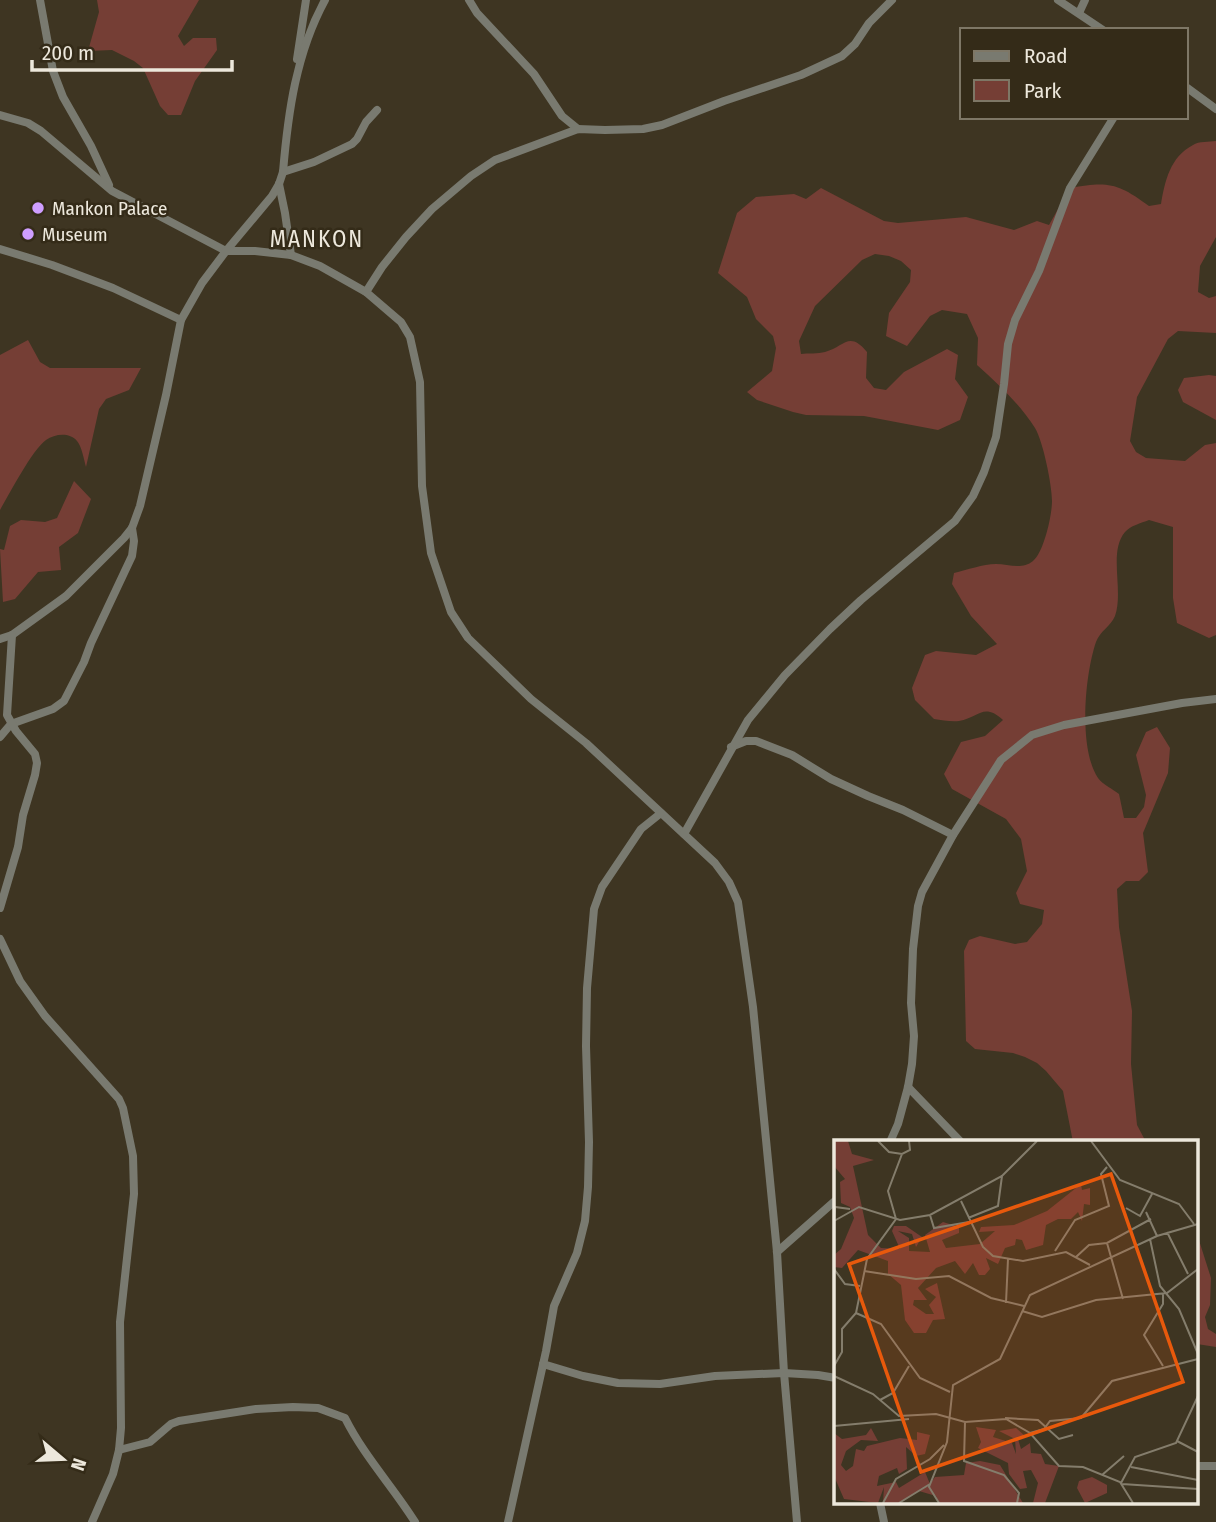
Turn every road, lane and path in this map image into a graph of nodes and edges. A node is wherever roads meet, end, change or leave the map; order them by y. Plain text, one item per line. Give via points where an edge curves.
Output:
1 (40, 0) edge
2 (306, 0) edge
3 (325, 0) edge
4 (469, 0) edge
5 (892, 0) edge
6 (1058, 0) edge
7 (1085, 0) edge
8 (1079, 13) junction
9 (1100, 28) edge
10 (294, 85) junction
11 (1188, 88) edge
12 (1216, 109) edge
13 (377, 110) dead end
14 (0, 115) edge
15 (562, 116) junction
16 (1113, 119) edge
17 (578, 129) junction
18 (566, 134) junction
19 (283, 172) junction
20 (279, 184) junction
21 (112, 191) junction
22 (0, 249) edge
23 (226, 251) junction
24 (291, 254) junction
25 (366, 292) junction
26 (181, 320) junction
27 (132, 528) junction
28 (12, 635) junction
29 (0, 639) edge
30 (1216, 699) edge
31 (10, 724) junction
32 (0, 737) edge
33 (731, 747) junction
34 (661, 813) junction
35 (684, 834) junction
36 (953, 835) junction
37 (0, 908) edge
38 (0, 939) edge
39 (908, 1087) junction
40 (891, 1140) edge
41 (959, 1140) edge
42 (834, 1202) edge
43 (777, 1252) junction
44 (543, 1364) junction
45 (784, 1373) junction
46 (834, 1378) edge
47 (119, 1450) junction
48 (1198, 1466) edge
49 (1216, 1466) edge
50 (880, 1504) edge
51 (92, 1522) edge
52 (415, 1522) edge
53 (508, 1522) edge
54 (797, 1522) edge
55 (884, 1522) edge

1 - 21 street via 63,97
2 - 10 street
3 - 10 street
4 - 15 street via 534,75
5 - 17 street via 842,56 801,75 662,125
6 - 8 street
7 - 8 street
8 - 9 street
10 - 19 street
11 - 12 street
13 - 19 street via 352,144
14 - 21 street via 41,131
15 - 17 street
15 - 18 street
16 - 33 street via 1070,188 1015,320 996,438 973,496 955,522 861,600 803,657 748,720
17 - 18 street
18 - 25 street via 495,160 471,176 406,237
19 - 20 street
20 - 23 street
20 - 24 street
21 - 23 street
22 - 26 street via 113,288
23 - 24 street
23 - 26 street
24 - 25 street
25 - 34 street via 401,322 410,337 420,382 422,486 430,553 451,612 468,638 531,699
26 - 27 street
27 - 28 street via 66,596
27 - 31 street via 132,556 64,701
28 - 29 street
28 - 31 street
30 - 36 street via 1065,724 1032,735 1001,760
31 - 32 street
31 - 37 street via 37,763
33 - 35 street
33 - 36 street via 756,741 792,755 831,779
34 - 35 street
34 - 44 street via 641,829 602,887 594,909 587,988 586,1215 577,1253 556,1301
35 - 43 street via 715,863 738,902
36 - 39 street via 918,906
38 - 47 street via 20,981 45,1016 115,1093 123,1108 135,1194 120,1322
39 - 40 street
39 - 41 street
42 - 43 street
43 - 45 street
44 - 45 street via 603,1381 634,1384
44 - 53 street
45 - 46 street
45 - 54 street
47 - 51 street
47 - 52 street via 150,1443 179,1421 256,1409 318,1408 345,1418
48 - 49 street
50 - 55 street

